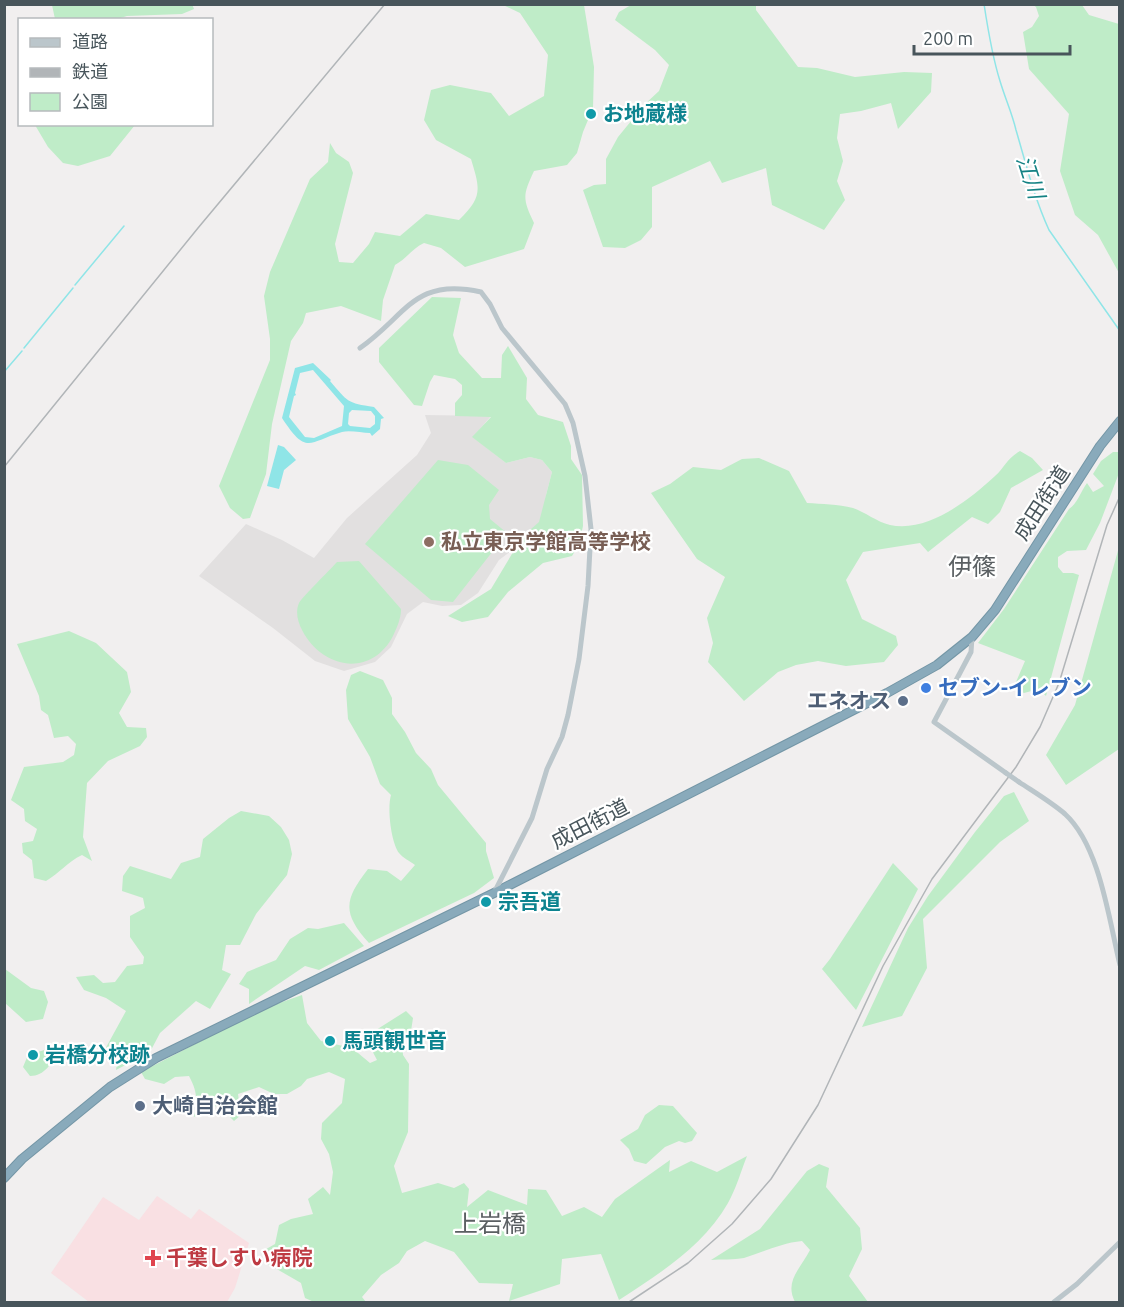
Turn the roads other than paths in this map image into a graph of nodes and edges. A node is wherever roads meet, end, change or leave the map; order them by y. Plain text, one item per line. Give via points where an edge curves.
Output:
1 (360, 348) dead end
2 (1119, 420) edge
3 (972, 637) junction
4 (494, 893) junction
5 (1119, 965) edge
6 (4, 1178) edge
7 (1119, 1242) edge
8 (1054, 1302) edge

1 - 4 street via 419,297 447,288 481,292 502,328 565,404 573,423 591,529 579,659 562,737 532,818
2 - 3 highway, 成田街道 via 995,610
3 - 4 highway, 成田街道 via 908,682
3 - 5 street, bridge via 971,652 934,722 1065,815 1080,832 1092,857
4 - 6 highway, 成田街道 via 156,1058 110,1087
7 - 8 street

